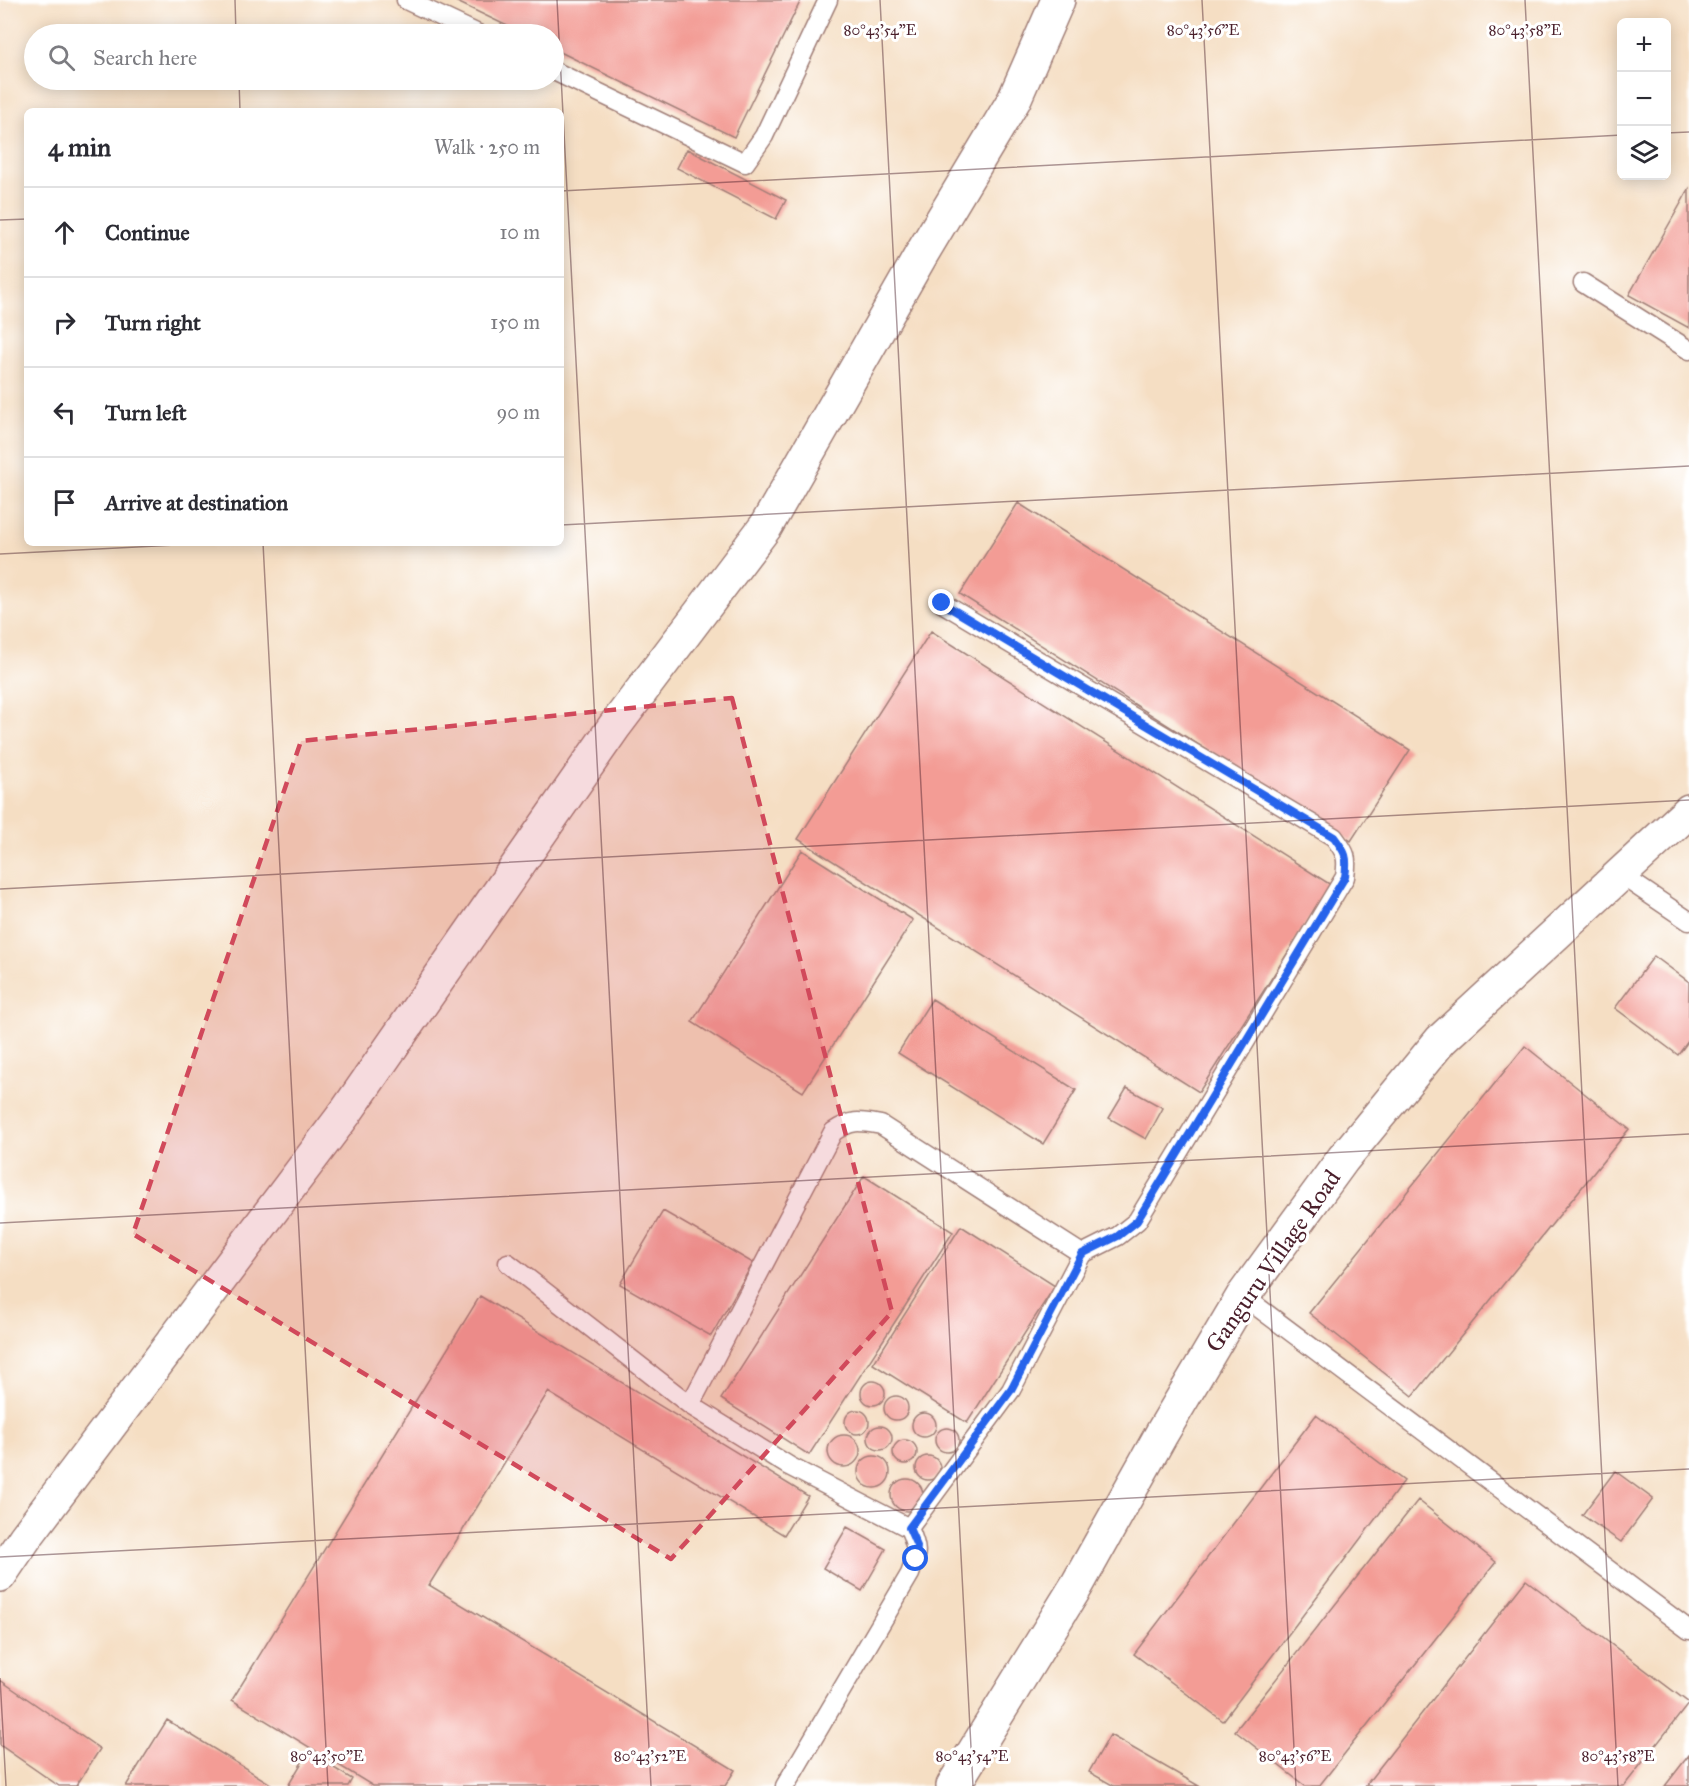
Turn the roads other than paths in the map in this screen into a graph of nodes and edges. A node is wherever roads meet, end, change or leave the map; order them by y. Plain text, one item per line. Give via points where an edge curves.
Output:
1 (406, 0) edge
2 (828, 0) edge
3 (1058, 0) edge
4 (457, 24) edge
5 (564, 76) edge
6 (1583, 283) dead end
7 (1689, 350) edge
8 (942, 603) dead end
9 (1689, 811) edge
10 (1621, 875) junction
11 (1689, 921) edge
12 (1082, 1254) junction
13 (508, 1263) dead end
14 (1243, 1296) junction
15 (690, 1405) junction
16 (909, 1528) junction
17 (0, 1575) edge
18 (1689, 1630) edge
19 (785, 1786) edge
20 (953, 1786) edge

1 - 4 lane
2 - 5 lane via 764,136 745,163
3 - 17 street via 1014,100 766,525 614,727 346,1112
6 - 7 lane
8 - 12 lane via 1334,837 1347,860 1345,877 1137,1221 1118,1236
9 - 10 street, Ganguru Village Road
10 - 11 lane
10 - 14 street, Ganguru Village Road via 1441,1040 1344,1160
12 - 15 lane via 881,1125 846,1123 834,1132
12 - 16 lane via 1011,1390
13 - 15 lane
14 - 18 lane
14 - 20 street, Ganguru Village Road via 1077,1585
15 - 16 lane via 789,1466
16 - 19 lane via 917,1546 910,1574

